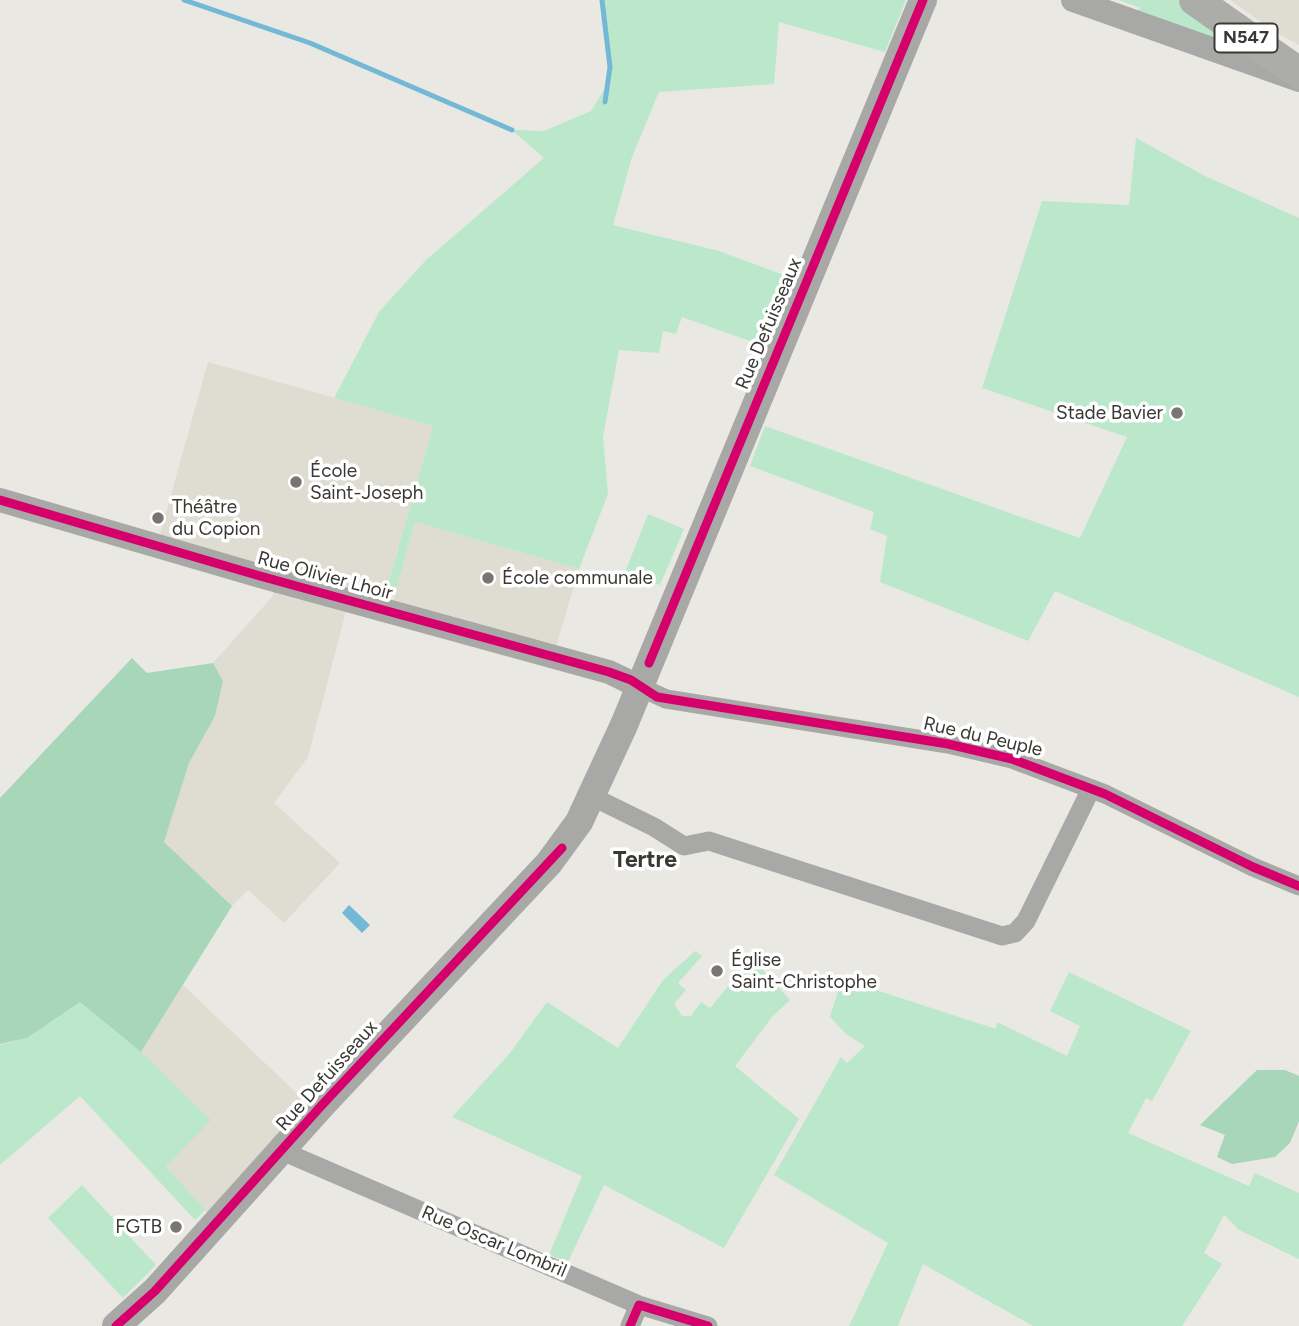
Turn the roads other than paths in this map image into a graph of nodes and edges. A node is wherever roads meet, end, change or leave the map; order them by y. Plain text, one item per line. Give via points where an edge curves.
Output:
1 (923, 0) edge
2 (1073, 0) edge
3 (1195, 0) edge
4 (1222, 0) edge
5 (1299, 54) edge
6 (1299, 73) edge
7 (1299, 80) edge
8 (0, 500) edge
9 (640, 687) junction
10 (1091, 789) junction
11 (593, 797) junction
12 (1299, 886) edge
13 (282, 1151) junction
14 (639, 1305) junction
15 (116, 1326) edge
16 (630, 1326) edge
17 (708, 1326) edge

1 - 9 main road, Rue Defuisseaux
2 - 7 street
3 - 6 main road, N547
4 - 5 main road, N547
8 - 9 street, Rue Olivier Lhoir via 609,671
9 - 10 street, Rue du Peuple via 666,699 1012,758
9 - 11 main road, Rue Defuisseaux
10 - 11 street via 1026,921 1010,936 709,841 684,846
10 - 12 street, Rue du Peuple
11 - 13 main road, Rue Defuisseaux via 549,863
13 - 14 street, Rue Oscar Lombril
13 - 15 main road, Rue Defuisseaux via 155,1291
14 - 16 street
14 - 17 street, Rue Oscar Lombril

